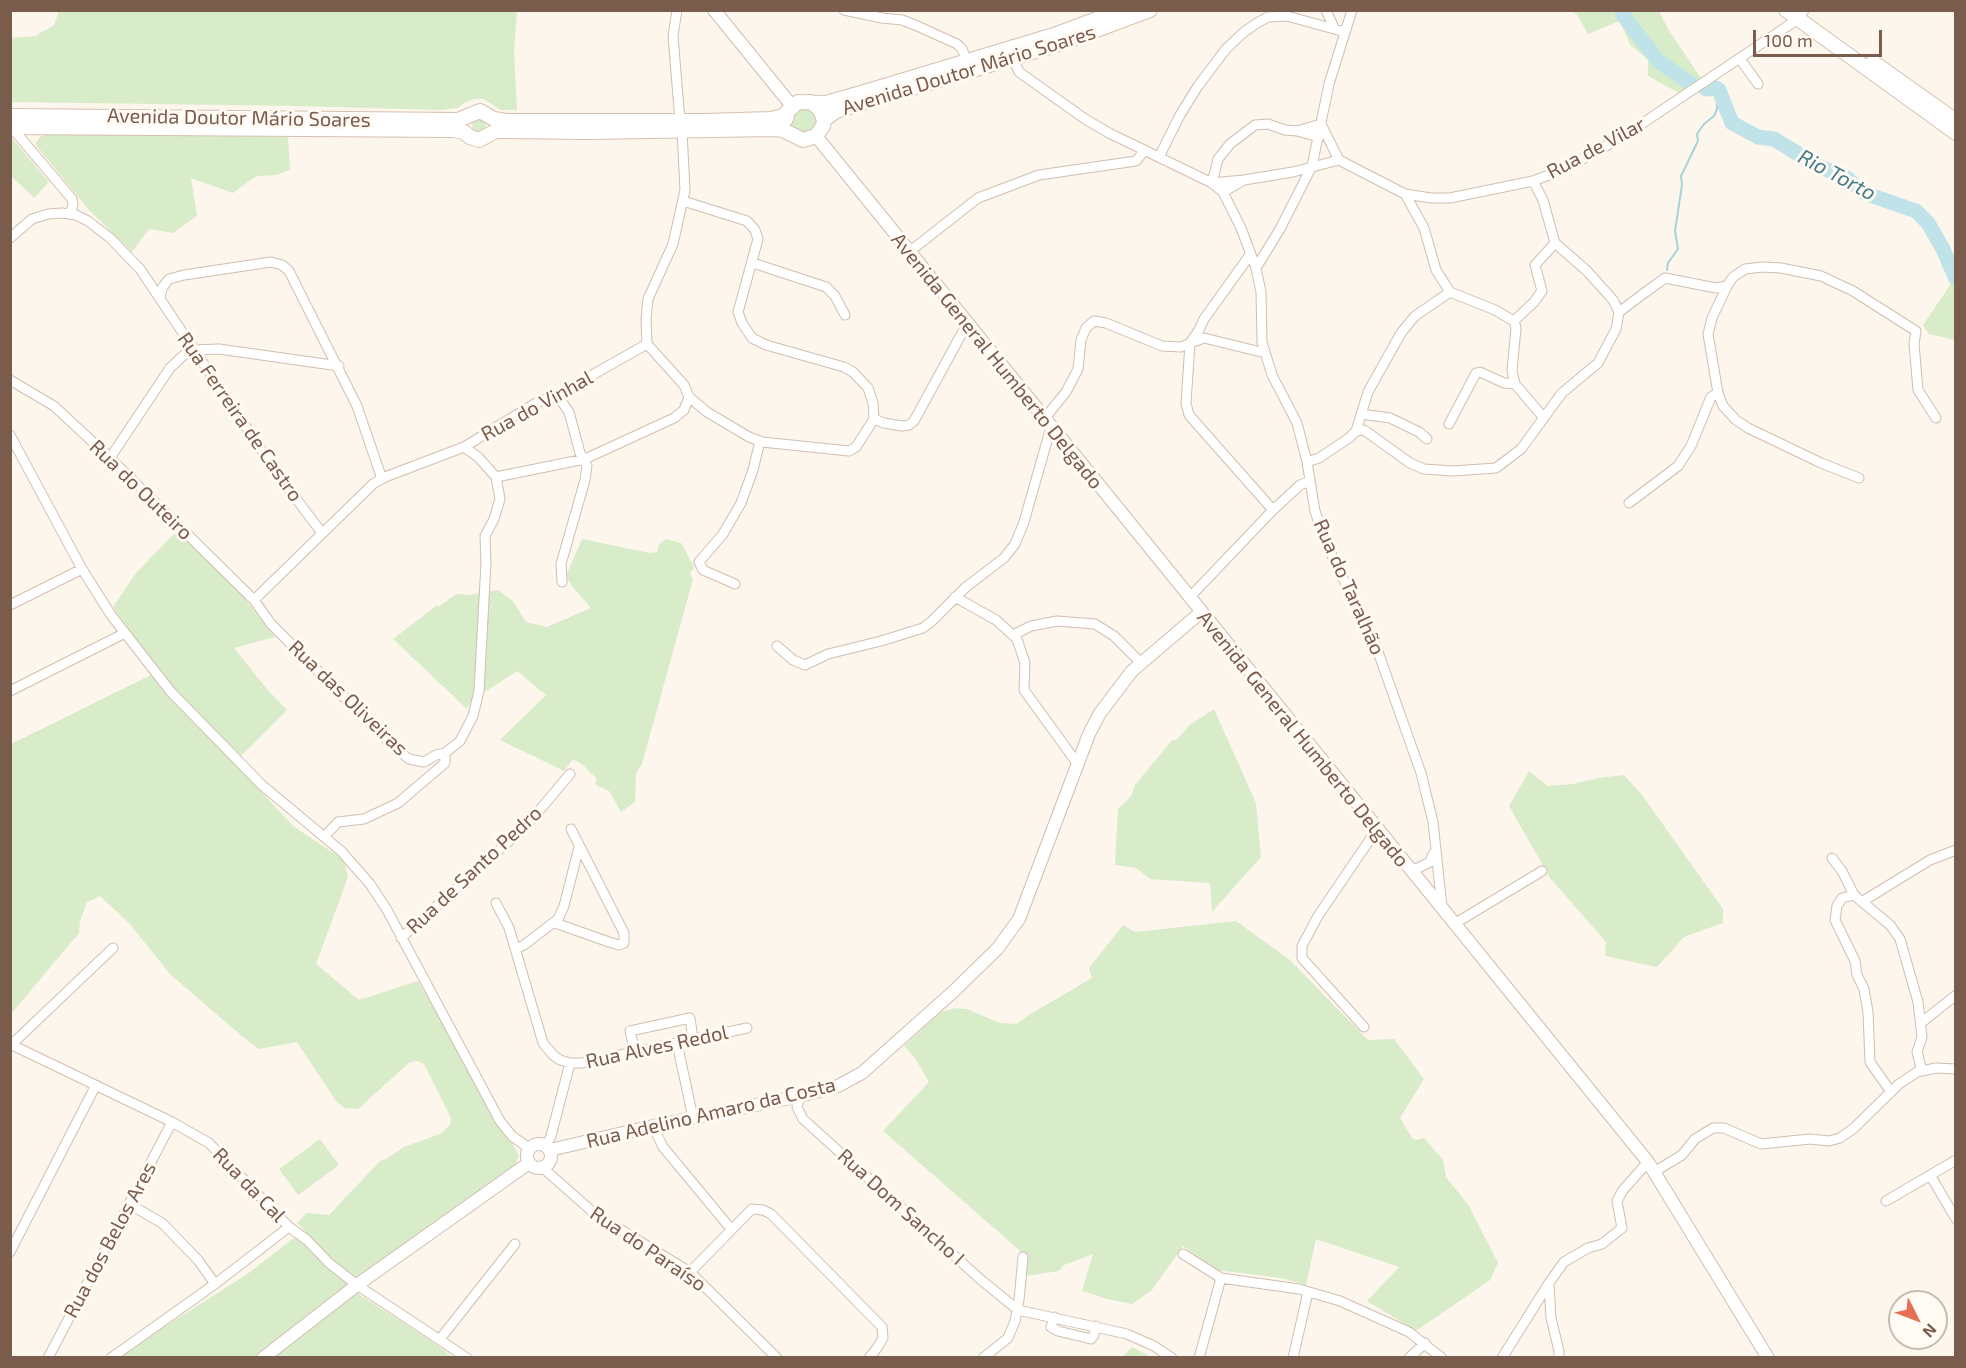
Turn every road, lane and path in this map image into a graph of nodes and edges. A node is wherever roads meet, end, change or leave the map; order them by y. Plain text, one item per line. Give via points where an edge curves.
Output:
1 (677, 10) edge
2 (714, 10) edge
3 (844, 10) edge
4 (1121, 10) edge
5 (1150, 10) edge
6 (1326, 10) edge
7 (1352, 10) edge
8 (1786, 10) edge
9 (1801, 13) edge
10 (1334, 28) junction
11 (1345, 32) junction
12 (1013, 58) junction
13 (1740, 59) junction
14 (967, 61) junction
15 (1758, 84) dead end
16 (810, 102) junction
17 (790, 108) junction
18 (488, 115) junction
19 (10, 116) edge
20 (468, 117) junction
21 (824, 120) junction
22 (1956, 121) edge
23 (1321, 124) junction
24 (681, 126) junction
25 (38, 127) junction
26 (10, 128) edge
27 (1297, 131) junction
28 (1956, 133) edge
29 (467, 134) junction
30 (792, 135) junction
31 (488, 136) junction
32 (816, 136) junction
33 (1318, 137) junction
34 (30, 148) junction
35 (1145, 150) junction
36 (1159, 157) junction
37 (1340, 160) junction
38 (1312, 166) junction
39 (1244, 180) junction
40 (1533, 181) junction
41 (1212, 183) junction
42 (1223, 192) junction
43 (1405, 194) junction
44 (72, 199) junction
45 (683, 201) junction
46 (70, 214) junction
47 (88, 221) junction
48 (10, 238) edge
49 (1555, 243) junction
50 (909, 252) junction
51 (1250, 255) junction
52 (753, 263) junction
53 (1256, 268) junction
54 (1727, 286) junction
55 (1450, 292) junction
56 (160, 298) junction
57 (1619, 312) junction
58 (846, 315) dead end
59 (1514, 321) junction
60 (969, 327) junction
61 (1190, 343) junction
62 (647, 344) junction
63 (193, 350) junction
64 (1265, 353) junction
65 (339, 366) junction
66 (10, 380) edge
67 (1515, 384) junction
68 (10, 387) edge
69 (22, 388) junction
70 (1718, 393) junction
71 (557, 396) junction
72 (689, 398) junction
73 (1361, 414) junction
74 (1544, 418) junction
75 (1936, 418) dead end
76 (874, 419) junction
77 (1048, 423) junction
78 (1449, 424) dead end
79 (1356, 431) junction
80 (10, 435) edge
81 (1427, 440) dead end
82 (760, 441) junction
83 (464, 447) junction
84 (110, 458) junction
85 (585, 459) junction
86 (1307, 462) junction
87 (496, 477) junction
88 (1859, 478) dead end
89 (382, 479) junction
90 (1310, 481) junction
91 (1629, 503) dead end
92 (1274, 510) junction
93 (322, 533) junction
94 (82, 569) junction
95 (562, 582) dead end
96 (735, 584) dead end
97 (955, 597) junction
98 (1189, 598) junction
99 (254, 600) junction
100 (10, 604) edge
101 (1200, 613) junction
102 (125, 633) junction
103 (1013, 635) junction
104 (777, 646) dead end
105 (1141, 663) junction
106 (10, 691) edge
107 (445, 753) junction
108 (1077, 763) junction
109 (570, 774) dead end
110 (571, 829) dead end
111 (1377, 830) junction
112 (324, 837) junction
113 (579, 847) junction
114 (1435, 848) junction
115 (1956, 850) edge
116 (1832, 858) dead end
117 (1408, 867) junction
118 (1542, 871) dead end
119 (1854, 895) junction
120 (1863, 901) junction
121 (496, 903) dead end
122 (1442, 909) junction
123 (555, 923) junction
124 (1454, 924) junction
125 (401, 938) junction
126 (113, 948) dead end
127 (515, 949) junction
128 (1956, 995) edge
129 (1921, 1023) junction
130 (1364, 1027) dead end
131 (747, 1028) dead end
132 (693, 1039) junction
133 (677, 1043) junction
134 (11, 1045) edge
135 (635, 1052) junction
136 (570, 1064) junction
137 (1956, 1069) edge
138 (1922, 1071) junction
139 (96, 1085) junction
140 (1891, 1092) junction
141 (800, 1096) junction
142 (693, 1118) junction
143 (172, 1122) junction
144 (653, 1126) junction
145 (548, 1148) junction
146 (530, 1149) junction
147 (1956, 1160) edge
148 (529, 1163) junction
149 (1651, 1167) junction
150 (543, 1168) junction
151 (1930, 1175) junction
152 (1886, 1201) dead end
153 (129, 1204) junction
154 (1956, 1219) edge
155 (290, 1227) junction
156 (731, 1229) junction
157 (515, 1244) dead end
158 (10, 1252) edge
159 (1183, 1254) dead end
160 (1023, 1257) dead end
161 (690, 1272) junction
162 (1221, 1278) junction
163 (1549, 1283) junction
164 (215, 1284) junction
165 (357, 1285) junction
166 (1308, 1292) junction
167 (1017, 1310) junction
168 (1054, 1317) junction
169 (1096, 1326) junction
170 (440, 1339) junction
171 (1425, 1343) junction
172 (48, 1358) edge
173 (111, 1358) edge
174 (263, 1358) edge
175 (467, 1358) edge
176 (777, 1358) edge
177 (869, 1358) edge
178 (983, 1358) edge
179 (1172, 1358) edge
180 (1199, 1358) edge
181 (1293, 1358) edge
182 (1409, 1358) edge
183 (1442, 1358) edge
184 (1503, 1358) edge
185 (1559, 1358) edge
186 (1768, 1358) edge

1 - 24 street via 673,36
2 - 17 street
3 - 14 street via 915,25 957,44
4 - 14 main road, Avenida Doutor Mário Soares
5 - 12 main road, Avenida Doutor Mário Soares
6 - 10 street
7 - 11 street
8 - 9 main road
9 - 13 street, Rua de Vilar
9 - 22 main road
9 - 28 main road
10 - 11 street
10 - 36 street via 1277,16 1268,17 1244,32 1198,86
11 - 23 street
12 - 21 main road, Avenida Doutor Mário Soares via 836,111
12 - 35 street, Rua do Taralhão via 1018,72 1085,119
13 - 15 street
13 - 40 street, Rua de Vilar via 1598,151
14 - 16 main road, Avenida Doutor Mário Soares via 826,103
16 - 17 main road
16 - 21 main road via 820,109
17 - 24 main road, Avenida Doutor Mário Soares via 783,116 771,119
17 - 30 main road via 785,122
18 - 20 main road, Avenida Doutor Mário Soares via 480,111
18 - 24 main road, Avenida Doutor Mário Soares via 506,121
18 - 31 main road via 493,123
19 - 20 main road, Avenida Doutor Mário Soares via 458,120
20 - 29 main road
21 - 32 main road
23 - 27 street
23 - 33 street
23 - 37 street
24 - 30 main road, Avenida Doutor Mário Soares via 774,129
24 - 31 main road, Avenida Doutor Mário Soares via 496,131
24 - 45 street via 686,178
25 - 26 main road, Avenida Doutor Mário Soares
25 - 29 main road, Avenida Doutor Mário Soares via 453,130
25 - 34 street via 32,134
26 - 34 street
27 - 33 street
27 - 41 street via 1268,124 1252,127 1218,159
29 - 31 main road, Avenida Doutor Mário Soares via 479,140
30 - 32 main road via 803,140
32 - 50 street, Avenida General Humberto Delgado
33 - 38 street
34 - 44 street
35 - 36 street, Rua do Taralhão
35 - 50 street via 1136,161 1040,175 978,198
36 - 41 street, Rua do Taralhão
37 - 38 street
37 - 43 street, Rua de Vilar
38 - 39 street
38 - 53 street
39 - 41 street
39 - 42 street
40 - 43 street, Rua de Vilar via 1450,198
40 - 49 street via 1543,200
41 - 42 street, Rua do Taralhão
42 - 51 street, Rua do Taralhão
43 - 55 street via 1424,228 1436,270
44 - 46 street
44 - 47 street
45 - 52 street via 747,221 758,239
45 - 62 street via 673,244 648,300
46 - 47 street
46 - 48 street via 32,219
47 - 56 street, Rua Ferreira de Castro via 140,269
49 - 57 street via 1587,271
49 - 59 street via 1535,265 1542,291
50 - 60 street, Avenida General Humberto Delgado
51 - 53 street, Rua do Taralhão
51 - 61 street
52 - 58 street via 826,287
52 - 76 street via 738,312 752,338 853,372 868,388
53 - 64 street, Rua do Taralhão
54 - 57 street via 1716,288 1665,278
54 - 70 street via 1708,334
54 - 75 street via 1739,272 1762,267 1821,276 1853,291 1916,331 1918,390
55 - 59 street
55 - 73 street via 1415,316 1401,333 1368,392
56 - 63 street, Rua Ferreira de Castro
56 - 65 street via 162,288 176,277 271,262 282,265 289,271
57 - 74 street via 1616,329 1598,363 1562,393
59 - 67 street
60 - 76 street via 962,333 914,421 902,426
60 - 77 street, Avenida General Humberto Delgado
61 - 64 street via 1204,338
61 - 77 street via 1162,346 1094,321 1081,340 1078,369
61 - 92 street via 1186,403 1189,414
62 - 71 street, Rua do Vinhal
62 - 72 street via 684,385
63 - 65 street via 219,349
63 - 84 street via 170,368
63 - 93 street, Rua Ferreira de Castro
64 - 86 street, Rua do Taralhão via 1297,423
65 - 89 street
66 - 69 street, Rua do Outeiro
67 - 74 street
67 - 78 street via 1476,373
68 - 69 street, Rua do Outeiro
69 - 84 street, Rua do Outeiro via 54,406
70 - 88 street via 1729,413 1748,428
70 - 91 street via 1711,397 1691,446 1678,466
71 - 83 street, Rua do Vinhal via 536,403
71 - 85 street via 570,412
72 - 82 street
72 - 85 street via 684,410 674,418
73 - 79 street
73 - 81 street via 1390,418
74 - 79 street via 1521,450 1496,468 1453,471 1424,469 1369,432
76 - 82 street via 849,452
77 - 97 street via 1015,544 1004,558
77 - 98 street, Avenida General Humberto Delgado
79 - 86 street via 1319,458
80 - 94 street
82 - 96 street via 741,502 723,534 699,562 703,570
83 - 87 street
83 - 89 street, Rua do Vinhal
84 - 99 street, Rua do Outeiro
85 - 87 street
85 - 95 street via 585,480 561,564
86 - 90 street, Rua do Taralhão
87 - 107 street via 500,499 485,536 479,691 473,716 460,741
89 - 93 street, Rua do Vinhal
90 - 92 street via 1300,485
90 - 114 street, Rua do Taralhão via 1324,539 1377,649 1421,773
92 - 98 street
93 - 99 street, Rua do Vinhal
94 - 100 street
94 - 102 street
97 - 103 street via 996,620
97 - 104 street via 923,628 828,654 805,665
98 - 101 street, Avenida General Humberto Delgado
99 - 107 street, Rua das Oliveiras via 271,624 395,748 409,759 424,762
101 - 105 street, Rua Adelino Amaro da Costa
101 - 111 street, Avenida General Humberto Delgado
102 - 106 street
102 - 112 street via 171,692 224,748
103 - 105 street via 1056,621 1095,624 1114,636
103 - 108 street via 1025,663 1024,690
105 - 108 street, Rua Adelino Amaro da Costa via 1100,713
107 - 112 street via 445,763 398,803 364,819 338,822
108 - 141 street, Rua Adelino Amaro da Costa via 1019,918 998,948 862,1073 838,1086
109 - 125 street, Rua de Santo Pedro via 527,825
110 - 113 street
111 - 117 street, Avenida General Humberto Delgado
111 - 130 street via 1302,946 1302,958
112 - 125 street via 363,874
113 - 123 street via 564,906
113 - 123 street via 624,933 624,943 619,945
114 - 117 street via 1430,862 1416,869
114 - 122 street, Rua do Taralhão
115 - 120 street via 1930,860
116 - 119 street
117 - 122 street, Avenida General Humberto Delgado
118 - 124 street
119 - 120 street
119 - 140 street via 1842,898 1835,920 1856,961 1857,975 1864,988 1870,1062
120 - 129 street via 1900,939
121 - 127 street, Rua Alves Redol
122 - 124 street, Avenida General Humberto Delgado
123 - 127 street
124 - 149 street, Avenida General Humberto Delgado
125 - 146 street via 500,1121
126 - 134 street
127 - 136 street, Rua Alves Redol via 543,1043 553,1055
128 - 129 street
129 - 138 street via 1923,1037 1917,1052
131 - 132 street, Rua Alves Redol
132 - 133 street, Rua Alves Redol
132 - 135 street via 690,1018 630,1030
133 - 135 street, Rua Alves Redol
133 - 142 street
134 - 139 street, Rua da Cal
135 - 136 street, Rua Alves Redol
136 - 145 street
137 - 138 street
138 - 140 street
139 - 143 street, Rua da Cal
139 - 158 street
140 - 149 street via 1840,1138 1761,1144 1724,1128 1713,1128 1695,1139 1682,1155
141 - 142 street, Rua Adelino Amaro da Costa
141 - 167 street, Rua Dom Sancho I via 797,1107 803,1119
142 - 144 street, Rua Adelino Amaro da Costa
143 - 153 street, Rua dos Belos Ares
143 - 155 street, Rua da Cal via 209,1143
144 - 145 street, Rua Adelino Amaro da Costa
144 - 156 street via 663,1147
145 - 146 street via 535,1144
145 - 150 street via 551,1159
146 - 148 street
147 - 151 street
148 - 150 street
148 - 165 street
149 - 163 street via 1623,1190 1617,1201 1622,1228 1602,1244 1564,1262
149 - 186 street, Avenida General Humberto Delgado
150 - 161 street, Rua do Paraíso via 595,1214
151 - 152 street
151 - 154 street
153 - 164 street via 162,1223
153 - 172 street, Rua dos Belos Ares
155 - 164 street
155 - 165 street, Rua da Cal
156 - 161 street
156 - 177 street via 752,1209 771,1214 882,1327 883,1338
157 - 170 street
159 - 162 street
160 - 167 street
161 - 176 street, Rua do Paraíso
162 - 166 street
162 - 180 street
163 - 184 street
163 - 185 street
164 - 173 street
165 - 170 street, Rua da Cal
165 - 174 street
166 - 171 street via 1382,1319
166 - 181 street
167 - 168 street
167 - 178 street via 1008,1338
168 - 169 street
168 - 169 street via 1051,1327 1090,1339
169 - 179 street via 1127,1334
170 - 175 street, Rua da Cal
171 - 182 street
171 - 183 street

